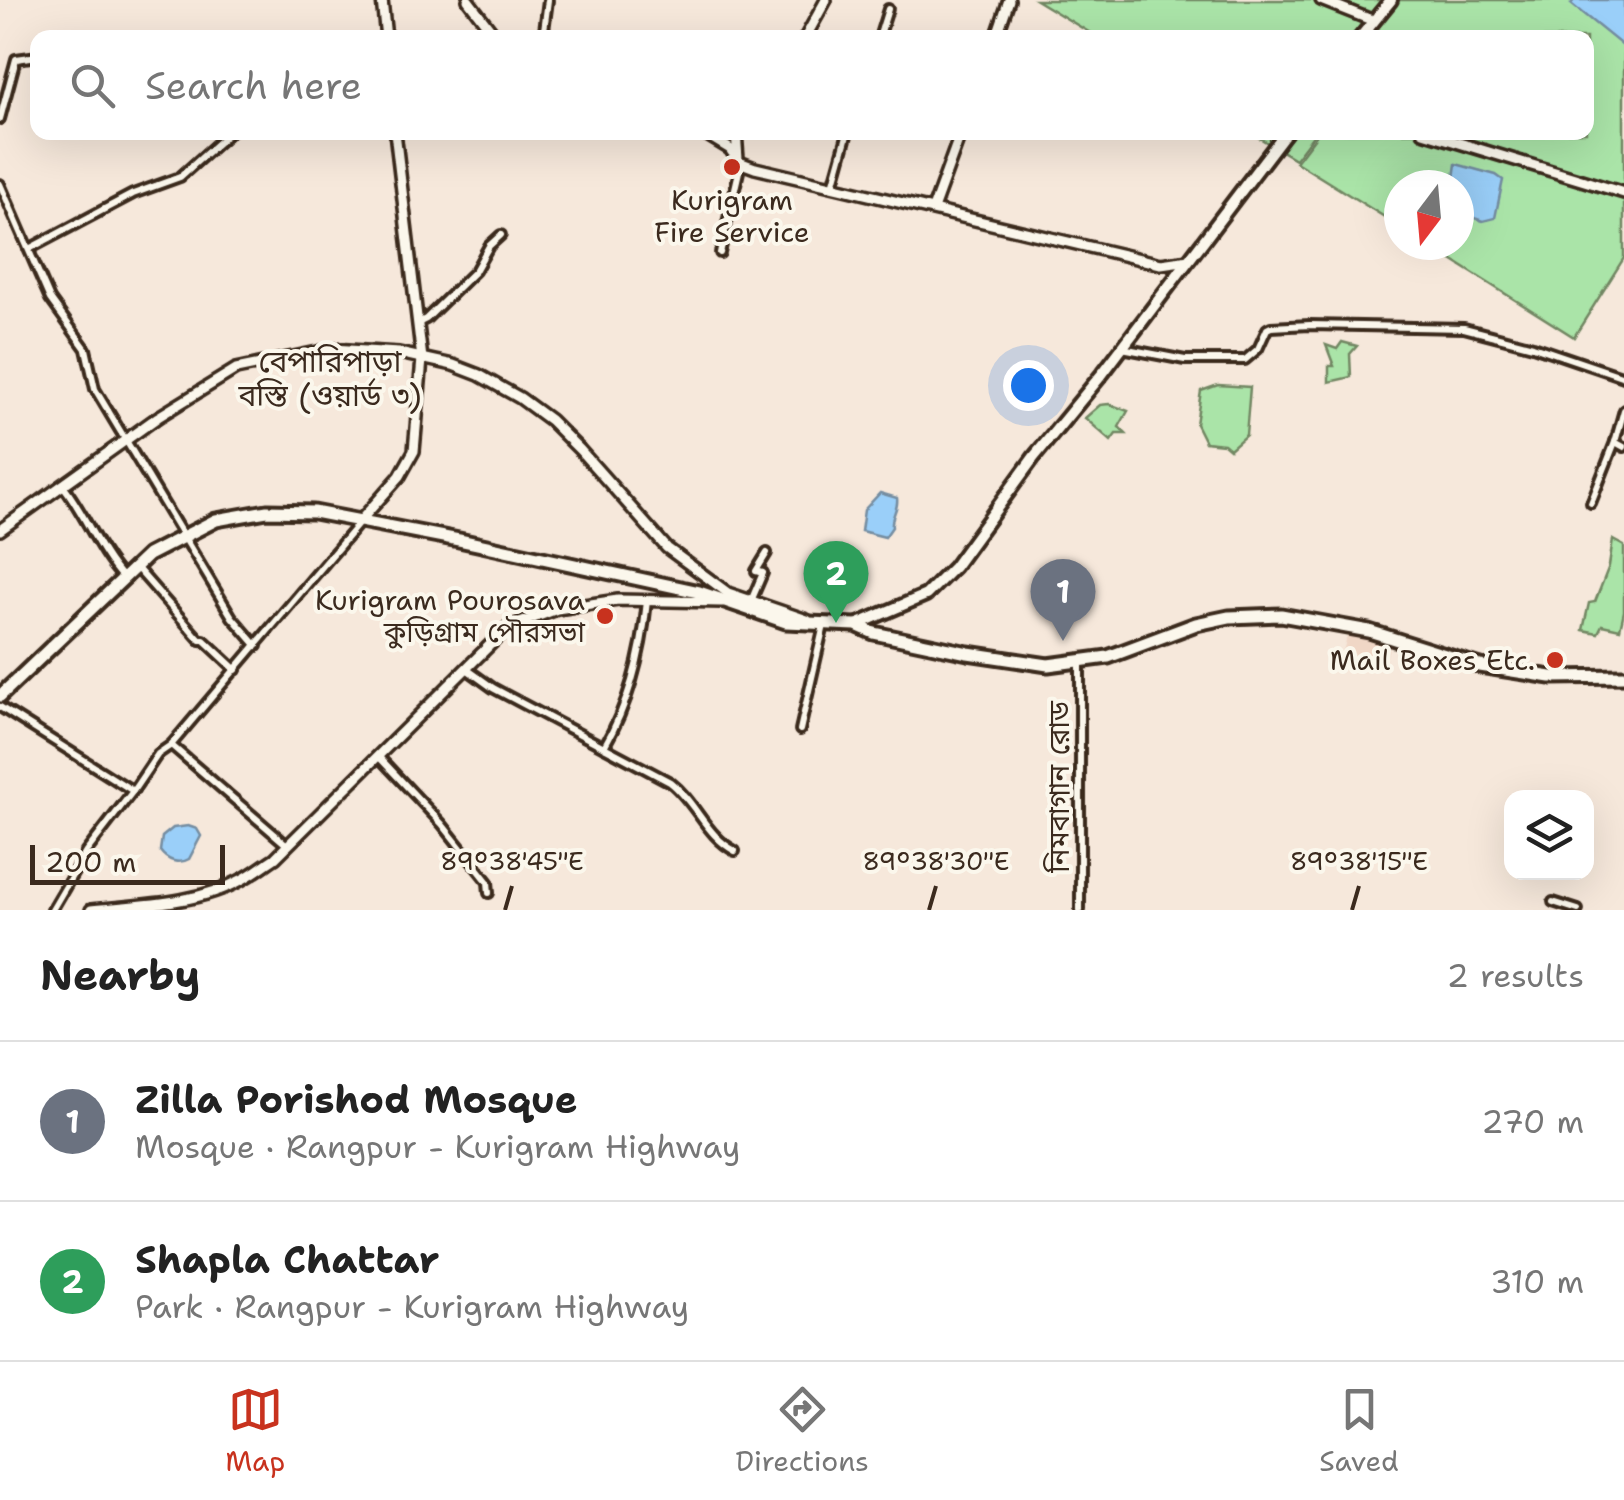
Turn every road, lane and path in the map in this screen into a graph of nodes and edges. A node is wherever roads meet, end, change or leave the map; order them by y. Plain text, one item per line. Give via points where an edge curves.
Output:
1 (382, 0) edge
2 (468, 0) edge
3 (548, 0) edge
4 (826, 0) edge
5 (1009, 0) edge
6 (1321, 0) edge
7 (1391, 0) edge
8 (888, 9) dead end
9 (1374, 21) junction
10 (385, 30) edge
11 (491, 30) edge
12 (544, 30) edge
13 (809, 30) edge
14 (881, 30) edge
15 (999, 30) edge
16 (1367, 30) edge
17 (30, 57) edge
18 (0, 119) edge
19 (221, 140) edge
20 (397, 140) edge
21 (716, 140) edge
22 (737, 140) edge
23 (846, 140) edge
24 (958, 140) edge
25 (1280, 140) edge
26 (1448, 140) edge
27 (740, 163) junction
28 (0, 184) edge
29 (833, 186) junction
30 (1624, 193) edge
31 (933, 209) junction
32 (501, 235) dead end
33 (28, 249) junction
34 (720, 253) dead end
35 (1190, 260) junction
36 (1161, 264) junction
37 (1173, 280) junction
38 (416, 324) junction
39 (1122, 348) junction
40 (422, 359) junction
41 (1624, 378) edge
42 (1624, 410) edge
43 (125, 441) junction
44 (1615, 442) junction
45 (1624, 447) edge
46 (64, 487) junction
47 (1590, 503) dead end
48 (360, 521) junction
49 (0, 530) edge
50 (184, 537) junction
51 (767, 553) dead end
52 (136, 566) junction
53 (124, 579) junction
54 (648, 600) junction
55 (751, 601) junction
56 (725, 602) junction
57 (856, 624) junction
58 (824, 626) junction
59 (257, 646) junction
60 (1080, 663) junction
61 (236, 670) junction
62 (468, 670) junction
63 (1624, 676) edge
64 (0, 696) edge
65 (0, 707) edge
66 (800, 730) dead end
67 (171, 744) junction
68 (604, 747) junction
69 (377, 756) junction
70 (133, 791) junction
71 (287, 845) junction
72 (735, 850) dead end
73 (489, 893) dead end
74 (1553, 902) dead end
75 (52, 910) edge
76 (92, 910) edge
77 (1080, 910) edge
78 (1578, 910) edge

1 - 10 street
2 - 11 street
3 - 12 street
4 - 13 street
5 - 15 street
6 - 9 street
7 - 9 main road
8 - 14 street
9 - 16 main road
17 - 18 street via 16,58
19 - 33 street via 180,177
20 - 38 street
21 - 27 street
22 - 27 street
23 - 29 street
24 - 31 street
25 - 35 main road
26 - 30 street
27 - 29 street
27 - 34 street
28 - 33 street
29 - 31 street
31 - 36 street
32 - 38 street via 475,271
33 - 43 street via 50,300 86,349 95,390
35 - 36 street
35 - 37 main road
36 - 37 street
37 - 39 main road
38 - 40 street
39 - 41 street via 1185,360 1245,360 1272,327 1446,326 1520,342
39 - 57 main road via 954,567 926,595
40 - 43 street via 332,349 236,369
40 - 48 street via 414,450
40 - 55 street via 479,375 550,420 667,548 728,593
42 - 44 street
43 - 46 street
43 - 50 street
44 - 45 street
44 - 47 street
46 - 49 street
46 - 53 street
48 - 50 highway via 267,510 216,520
48 - 56 highway
48 - 59 street
50 - 52 highway
50 - 59 street
51 - 55 street via 756,570 763,573
52 - 53 highway
52 - 61 street via 200,640
53 - 64 highway
54 - 56 street
54 - 62 street via 556,609 507,628
54 - 68 street via 636,669
55 - 58 street
56 - 58 highway via 786,622
57 - 58 highway
57 - 60 highway via 968,653 1048,666
58 - 66 street
59 - 61 street
60 - 63 highway via 1196,624 1281,614 1369,631 1480,666 1551,676
60 - 77 street, নিমবাগান রোড
61 - 67 street
62 - 68 street
62 - 69 street
65 - 70 street
67 - 70 street
67 - 71 street
68 - 72 street via 682,791 714,836
69 - 71 street
69 - 73 street via 442,824 488,882
70 - 75 street
71 - 76 street via 239,882 141,906
74 - 78 street

